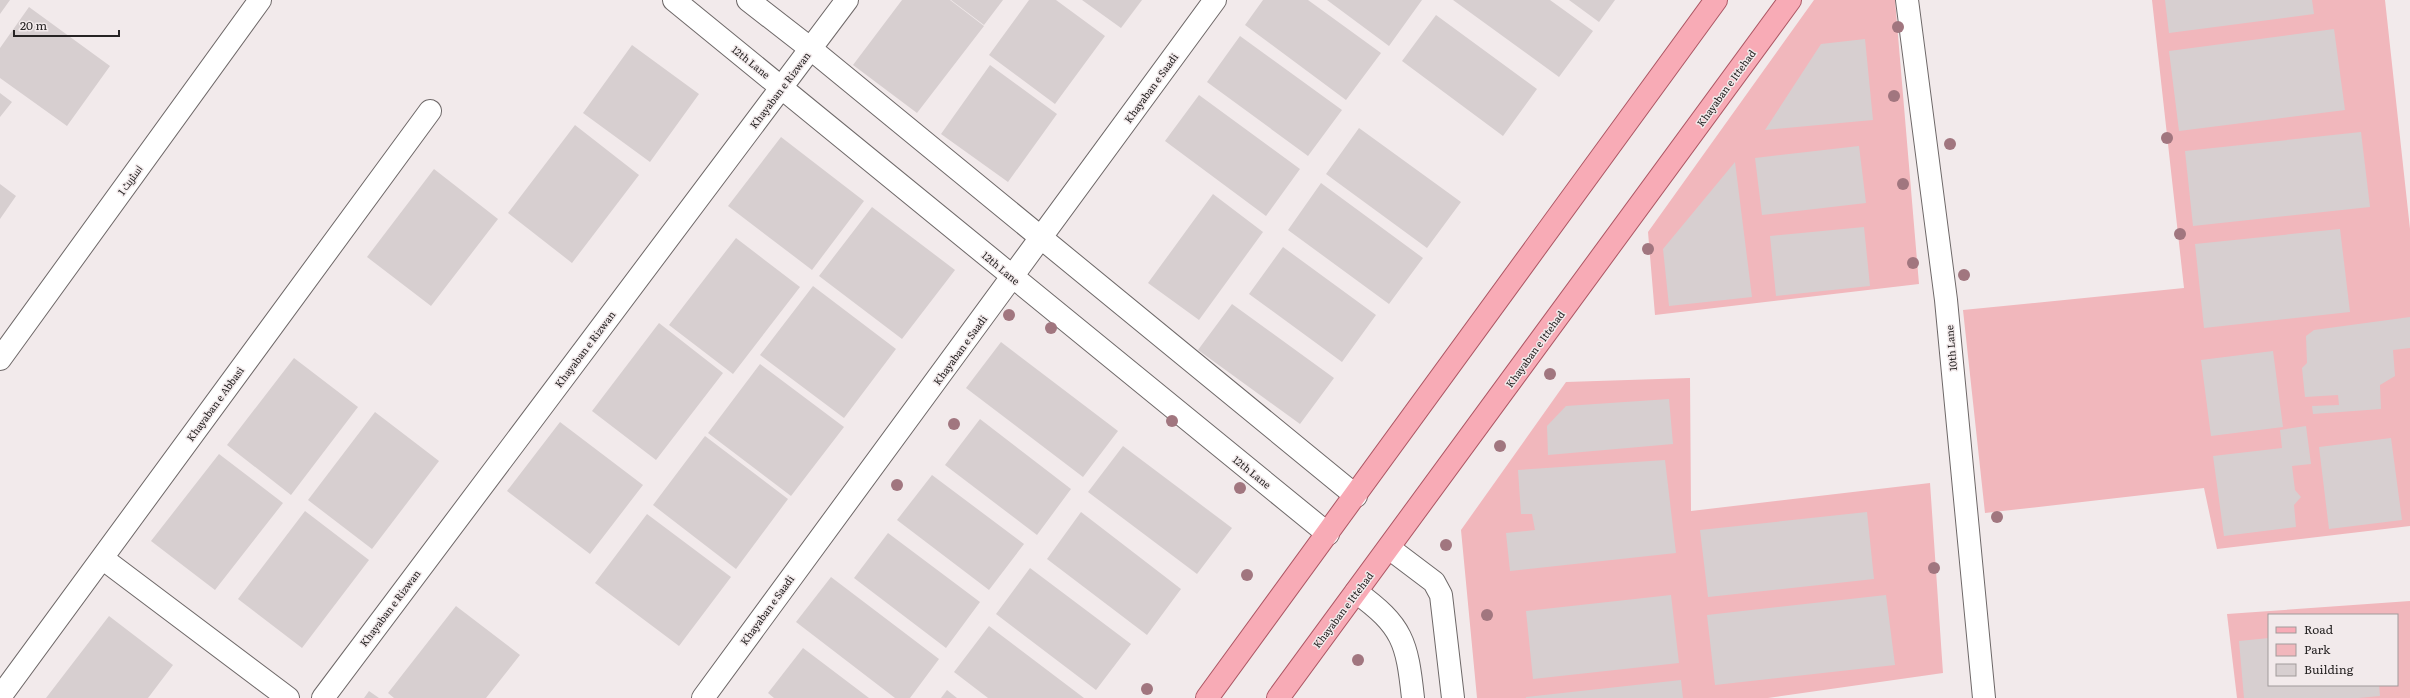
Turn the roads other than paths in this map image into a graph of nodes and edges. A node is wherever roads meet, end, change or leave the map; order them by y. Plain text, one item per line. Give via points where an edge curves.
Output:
1 (260, 0) edge
2 (674, 0) edge
3 (748, 0) edge
4 (847, 0) edge
5 (1215, 0) edge
6 (1716, 0) edge
7 (1790, 0) edge
8 (1907, 0) edge
9 (811, 49) junction
10 (783, 87) junction
11 (430, 111) dead end
12 (1041, 239) junction
13 (1013, 278) junction
14 (0, 359) edge
15 (1356, 496) junction
16 (1328, 534) junction
17 (1389, 548) junction
18 (102, 558) junction
19 (1356, 592) junction
20 (0, 697) edge
21 (288, 698) edge
22 (323, 698) edge
23 (703, 698) edge
24 (1207, 698) edge
25 (1278, 698) edge
26 (1413, 698) edge
27 (1453, 698) edge
28 (1984, 698) edge

1 - 14 street, اسٹریٹ 1
2 - 10 street, 12th Lane
3 - 9 street
4 - 9 street, Khayaban e Rizwan
5 - 12 street, Khayaban e Saadi
6 - 15 main road
7 - 17 main road, Khayaban e Ittehad
8 - 28 street, 10th Lane via 1946,300
9 - 10 street, Khayaban e Rizwan
9 - 12 street
10 - 13 street, 12th Lane
10 - 22 street, Khayaban e Rizwan
11 - 18 street, Khayaban e Abbasi
12 - 13 street, Khayaban e Saadi
12 - 15 street
13 - 16 street, 12th Lane
13 - 23 street, Khayaban e Saadi
15 - 16 main road
16 - 24 main road
17 - 19 main road, Khayaban e Ittehad
17 - 27 street via 1434,582 1441,595
18 - 20 street, Khayaban e Abbasi
18 - 21 street
19 - 25 main road, Khayaban e Ittehad
19 - 26 street via 1382,611 1397,629 1409,662

